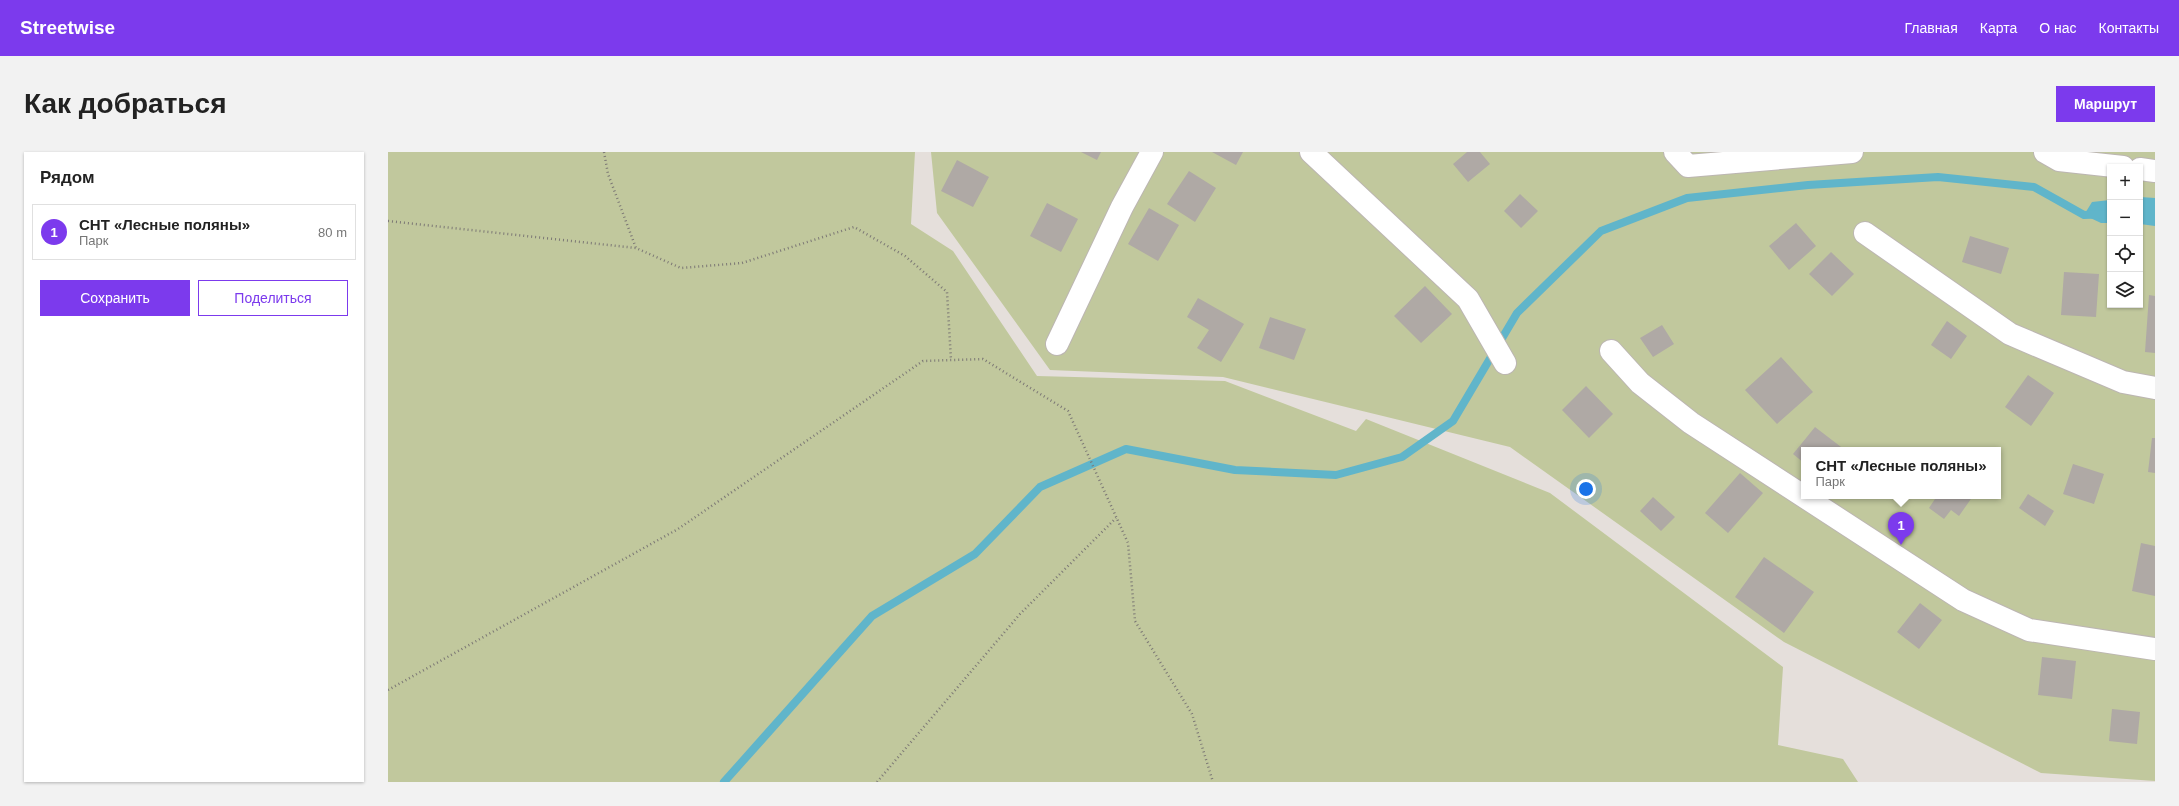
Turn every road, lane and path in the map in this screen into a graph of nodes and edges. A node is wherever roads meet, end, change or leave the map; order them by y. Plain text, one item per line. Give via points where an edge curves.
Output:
1 (604, 152) edge
2 (1152, 152) edge
3 (1311, 152) edge
4 (1675, 152) edge
5 (1852, 152) edge
6 (2045, 152) edge
7 (2107, 165) edge
8 (2143, 169) edge
9 (2155, 171) edge
10 (388, 221) edge
11 (1865, 232) dead end
12 (636, 248) junction
13 (1058, 344) dead end
14 (1611, 351) dead end
15 (951, 360) junction
16 (1505, 363) dead end
17 (2155, 388) edge
18 (1801, 495) edge
19 (1808, 499) edge
20 (1116, 518) junction
21 (2155, 649) edge
22 (388, 690) edge
23 (877, 782) edge
24 (1213, 782) edge

1 - 12 path via 608,174
2 - 13 street via 1122,206
3 - 16 street via 1468,299
4 - 5 street via 1688,166
6 - 7 street via 2059,160
8 - 9 street
10 - 12 path
11 - 17 street via 2010,334 2123,382
12 - 15 path via 681,268 742,263 854,227 905,256 947,292
14 - 18 street via 1640,383 1691,423
15 - 20 path via 983,359 1068,411
15 - 22 path via 923,361 678,529
19 - 21 street via 1963,600 2028,630
20 - 23 path via 1020,614
20 - 24 path via 1128,543 1135,621 1192,714

